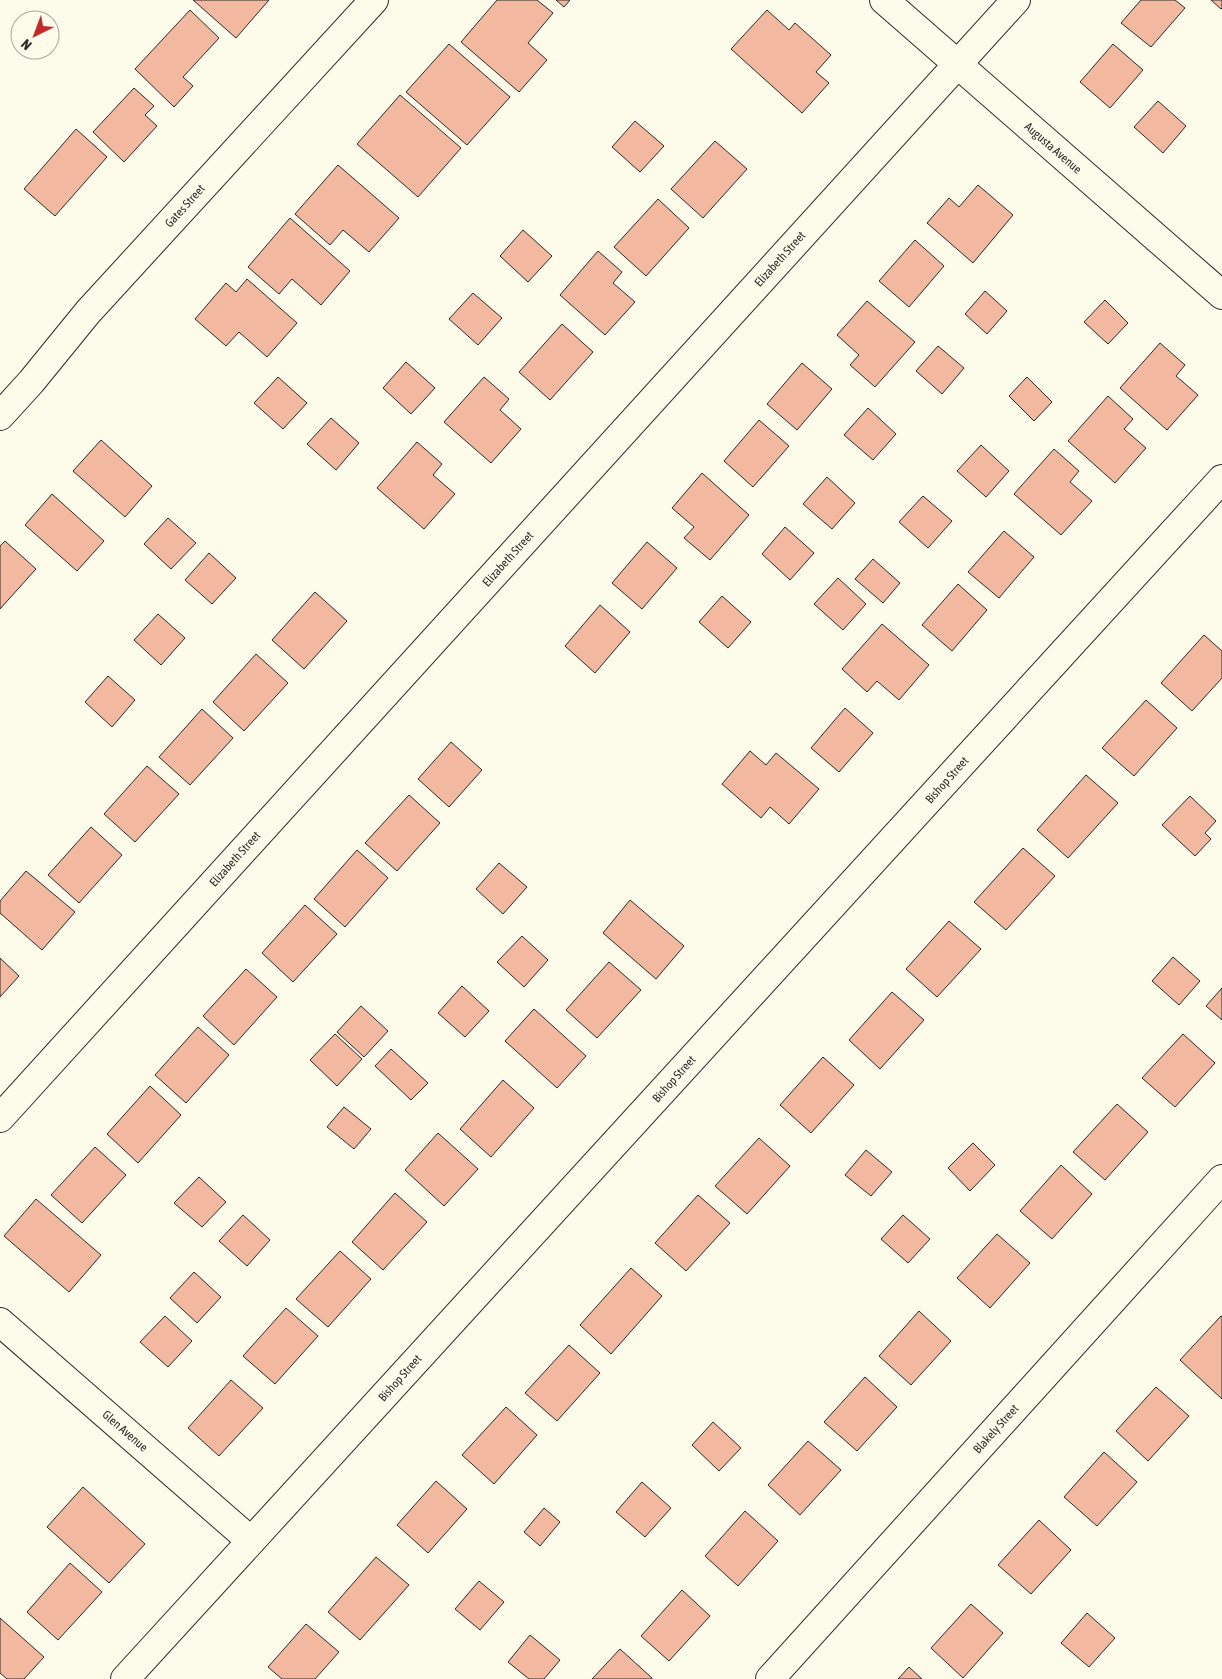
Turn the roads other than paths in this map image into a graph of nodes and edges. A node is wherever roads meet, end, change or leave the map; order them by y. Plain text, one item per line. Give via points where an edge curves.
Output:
1 (374, 0) edge
2 (884, 0) edge
3 (1016, 0) edge
4 (957, 64) junction
5 (1222, 295) edge
6 (0, 416) edge
7 (1222, 479) edge
8 (0, 1118) edge
9 (1222, 1179) edge
10 (0, 1322) edge
11 (251, 1541) junction
12 (125, 1679) edge
13 (770, 1679) edge

1 - 6 street, Gates Street via 88,312
2 - 4 street, Augusta Avenue
3 - 4 street, Elizabeth Street
4 - 5 street, Augusta Avenue
4 - 8 street, Elizabeth Street
7 - 11 street, Bishop Street
9 - 13 street, Blakely Street
10 - 11 street, Glen Avenue
11 - 12 street, Bishop Street

